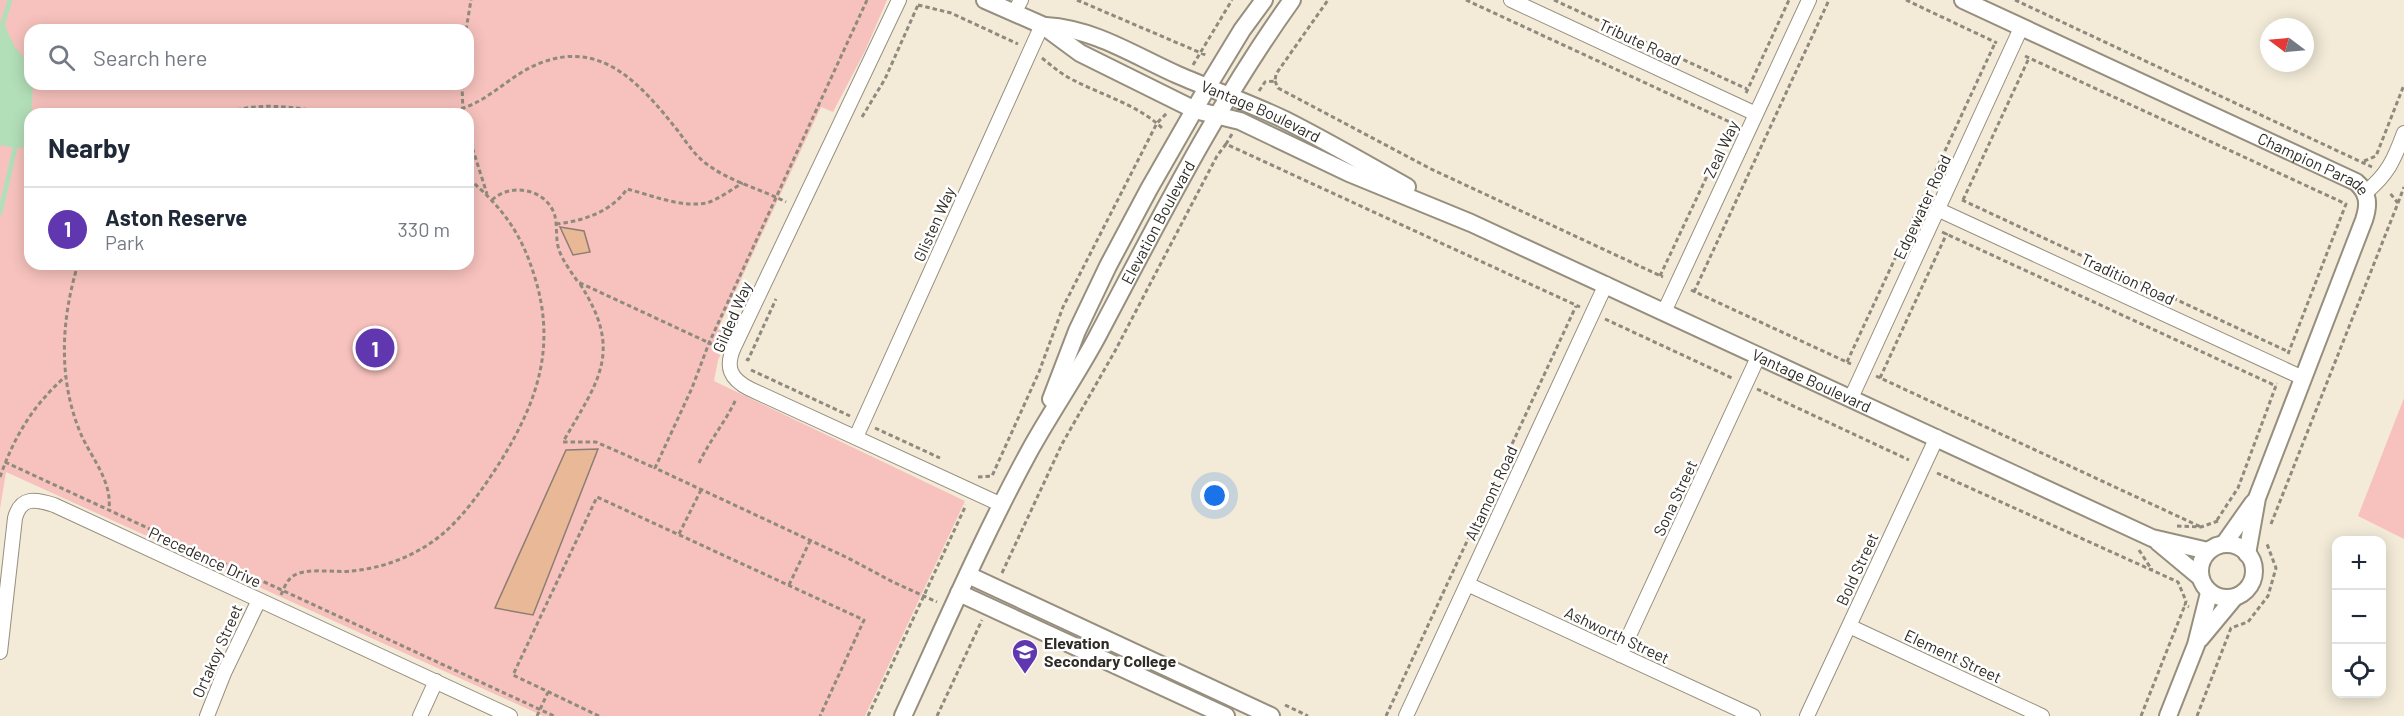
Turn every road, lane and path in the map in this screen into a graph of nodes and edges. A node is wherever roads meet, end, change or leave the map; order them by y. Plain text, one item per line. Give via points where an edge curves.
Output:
1 (471, 0) edge
2 (867, 0) edge
3 (985, 0) edge
4 (1077, 0) edge
5 (1232, 0) edge
6 (1264, 0) edge
7 (1292, 0) edge
8 (1510, 0) edge
9 (1554, 0) edge
10 (1809, 0) edge
11 (1829, 0) edge
12 (1906, 0) edge
13 (1963, 0) edge
14 (2014, 0) edge
15 (905, 2) edge
16 (918, 5) junction
17 (1017, 6) edge
18 (467, 24) edge
19 (1042, 25) junction
20 (1144, 28) junction
21 (2022, 28) junction
22 (1141, 37) dead end
23 (1996, 42) junction
24 (2012, 50) junction
25 (1031, 51) junction
26 (1200, 52) junction
27 (1223, 62) junction
28 (1186, 78) junction
29 (1275, 81) dead end
30 (2404, 85) edge
31 (1208, 86) junction
32 (462, 90) edge
33 (1229, 94) junction
34 (1764, 97) junction
35 (1174, 99) junction
36 (1781, 105) junction
37 (246, 108) edge
38 (294, 108) edge
39 (462, 108) joint
40 (1195, 110) junction
41 (1755, 114) junction
42 (1217, 116) junction
43 (861, 119) dead end
44 (1157, 123) junction
45 (1732, 123) dead end
46 (2404, 133) edge
47 (1179, 138) junction
48 (1226, 144) dead end
49 (1199, 147) junction
50 (474, 153) edge
51 (1217, 156) junction
52 (2363, 162) junction
53 (2380, 180) junction
54 (474, 183) edge
55 (743, 183) junction
56 (2361, 188) junction
57 (2404, 188) edge
58 (487, 194) junction
59 (777, 198) junction
60 (492, 200) junction
61 (1962, 200) dead end
62 (2398, 203) junction
63 (799, 208) junction
64 (1939, 210) junction
65 (1914, 219) junction
66 (1471, 223) junction
67 (556, 224) junction
68 (1931, 227) junction
69 (76, 270) edge
70 (1660, 276) junction
71 (578, 282) junction
72 (1606, 284) junction
73 (1677, 284) junction
74 (1694, 292) junction
75 (776, 298) dead end
76 (1576, 306) dead end
77 (1664, 312) junction
78 (709, 343) junction
79 (731, 352) junction
80 (2289, 352) junction
81 (1760, 355) junction
82 (748, 360) junction
83 (1847, 362) junction
84 (2283, 369) junction
85 (1864, 370) junction
86 (66, 376) junction
87 (2303, 378) junction
88 (743, 385) junction
89 (2276, 386) junction
90 (1851, 399) junction
91 (856, 437) junction
92 (1937, 437) junction
93 (1031, 450) junction
94 (5, 462) junction
95 (699, 463) dead end
96 (655, 468) junction
97 (0, 477) edge
98 (701, 490) junction
99 (972, 492) junction
100 (2257, 498) junction
101 (1002, 505) junction
102 (109, 509) junction
103 (2217, 520) dead end
104 (2200, 527) dead end
105 (2268, 532) dead end
106 (679, 534) junction
107 (2152, 538) junction
108 (2265, 540) dead end
109 (810, 541) junction
110 (2224, 544) junction
111 (2208, 551) junction
112 (2247, 554) junction
113 (968, 576) junction
114 (2200, 577) junction
115 (1467, 584) junction
116 (789, 585) junction
117 (996, 589) junction
118 (283, 590) junction
119 (2210, 593) junction
120 (924, 597) junction
121 (2234, 598) junction
122 (259, 600) junction
123 (956, 601) junction
124 (2185, 605) dead end
125 (988, 606) junction
126 (275, 607) junction
127 (981, 622) junction
128 (1849, 626) junction
129 (2196, 645) junction
130 (0, 652) edge
131 (1620, 655) junction
132 (436, 681) junction
133 (548, 692) junction
134 (1274, 709) edge
135 (540, 710) junction
136 (207, 716) edge
137 (420, 716) edge
138 (510, 716) edge
139 (537, 716) edge
140 (554, 716) edge
141 (599, 716) edge
142 (820, 716) edge
143 (868, 716) edge
144 (903, 716) edge
145 (937, 716) edge
146 (1226, 716) edge
147 (1308, 716) edge
148 (1386, 716) edge
149 (1406, 716) edge
150 (1753, 716) edge
151 (1808, 716) edge
152 (2042, 716) edge
153 (2141, 716) edge
154 (2168, 716) edge
155 (2197, 716) edge

1 - 18 path
2 - 59 path
3 - 17 street, Vantage Boulevard
4 - 20 path
5 - 26 path
6 - 27 street, Elevation Boulevard
7 - 33 street, Elevation Boulevard
8 - 41 street, Tribute Road
9 - 34 path
10 - 34 street, Zeal Way
11 - 36 path
12 - 23 path
13 - 21 street, Champion Parade
14 - 52 path
15 - 16 path
15 - 63 street, Gilded Way
16 - 25 path via 951,13
16 - 43 path via 885,79
17 - 19 street, Vantage Boulevard
19 - 25 street, Glisten Way
19 - 28 street, Vantage Boulevard via 1119,45
19 - 35 street, Vantage Boulevard via 1080,53
20 - 22 path
20 - 26 path
21 - 24 street, Edgewater Road
21 - 56 street, Champion Parade
23 - 24 path
23 - 65 path
24 - 64 street, Edgewater Road
24 - 80 path via 2346,204
25 - 44 path via 1062,74
25 - 91 street, Glisten Way
26 - 27 path
26 - 28 path
27 - 31 street, Elevation Boulevard
28 - 31 street, Vantage Boulevard
29 - 70 path via 1278,88 1431,169
30 - 52 path via 2376,156
31 - 33 street, Vantage Boulevard
31 - 40 street, Elevation Boulevard
32 - 39 path
33 - 42 street, Elevation Boulevard
33 - 66 street, Vantage Boulevard via 1304,130
34 - 36 path
34 - 41 street, Zeal Way
35 - 40 street, Vantage Boulevard
35 - 44 path
36 - 74 path
37 - 38 path
39 - 55 path via 543,61 580,56 597,59 635,83 707,164
40 - 42 street, Vantage Boulevard
40 - 47 street, Elevation Boulevard
41 - 73 street, Zeal Way
42 - 49 street, Elevation Boulevard
42 - 66 street, Vantage Boulevard via 1240,122 1349,173
44 - 47 path
44 - 99 path via 1063,307 1039,372 992,476 978,476
45 - 70 path
46 - 53 street via 2392,164
47 - 93 street, Elevation Boulevard via 1092,299
48 - 51 path
49 - 51 path
49 - 93 street, Elevation Boulevard
50 - 58 path
51 - 117 path via 1062,444
52 - 53 path via 2374,168
52 - 56 path
53 - 56 street
53 - 62 path
54 - 58 path
55 - 59 path
55 - 67 path via 708,203 696,204 627,189 600,212 575,222
56 - 87 street, Champion Parade via 2368,209
57 - 62 path
58 - 60 path
59 - 63 path
59 - 78 path
60 - 67 path via 510,189 533,193 550,205
60 - 118 path via 521,239 545,314 544,358 520,427 480,492 433,542 411,555 372,567 303,572 294,575
61 - 80 path
62 - 105 path
63 - 79 street, Gilded Way
64 - 68 street, Edgewater Road
64 - 84 street, Tradition Road
65 - 68 path
65 - 83 path
66 - 72 street, Vantage Boulevard
67 - 71 path via 559,249
68 - 85 street, Edgewater Road
68 - 89 path
69 - 86 path via 63,343
70 - 73 path
71 - 78 path
71 - 96 path via 595,312 604,356 597,382 563,442 596,442
72 - 77 street, Vantage Boulevard
72 - 115 street, Altamont Road
73 - 74 path
73 - 77 street, Zeal Way
74 - 83 path
75 - 82 path
76 - 148 path
77 - 81 street, Vantage Boulevard
78 - 79 path
78 - 96 path
79 - 82 path
79 - 88 street, Gilded Way via 730,373
80 - 84 path
81 - 90 street, Vantage Boulevard
81 - 131 street, Sona Street
82 - 88 path via 751,370
83 - 85 path
84 - 87 street, Tradition Road
84 - 89 path
85 - 90 street, Edgewater Road
85 - 104 path
86 - 94 path via 34,408
86 - 102 path via 80,431 109,493
87 - 100 street, Champion Parade
88 - 91 street
88 - 95 path
89 - 103 path via 2238,488
90 - 92 street, Vantage Boulevard
91 - 99 street
92 - 107 street, Vantage Boulevard
92 - 128 street, Bold Street
93 - 101 street, Elevation Boulevard
94 - 97 path
94 - 102 path
96 - 98 path
98 - 106 path
98 - 109 path
99 - 101 street
99 - 120 path
100 - 110 street
100 - 112 street
101 - 113 street, Elevation Boulevard
102 - 118 path
106 - 116 path
106 - 133 path via 597,497 513,675
107 - 111 street, Vantage Boulevard
107 - 114 street, Vantage Boulevard
108 - 155 path via 2276,568 2268,596 2248,622 2231,628
109 - 116 path
109 - 120 path
110 - 111 street
110 - 112 street via 2237,546
111 - 114 street via 2201,563
112 - 121 street via 2254,568 2251,583
113 - 117 street
113 - 123 street, Elevation Boulevard
114 - 119 street
115 - 131 street, Ashworth Street
115 - 149 street, Altamont Road
116 - 142 path via 864,620
117 - 134 street
118 - 126 path
118 - 135 path
119 - 121 street
119 - 129 street
120 - 123 path
120 - 143 path
121 - 129 street
122 - 126 street, Precedence Drive
122 - 130 street, Precedence Drive via 54,505 33,499 19,506 15,518
122 - 136 street, Ortakoy Street
123 - 125 street
123 - 127 path
123 - 144 street, Elevation Boulevard
124 - 153 path
125 - 127 path
125 - 146 street
126 - 132 street, Precedence Drive
127 - 145 path
128 - 151 street, Bold Street
128 - 152 street, Element Street
129 - 154 street
131 - 150 street, Ashworth Street
132 - 137 street
132 - 138 street, Precedence Drive
133 - 135 path
133 - 141 path
134 - 147 path
135 - 139 path
135 - 140 path

